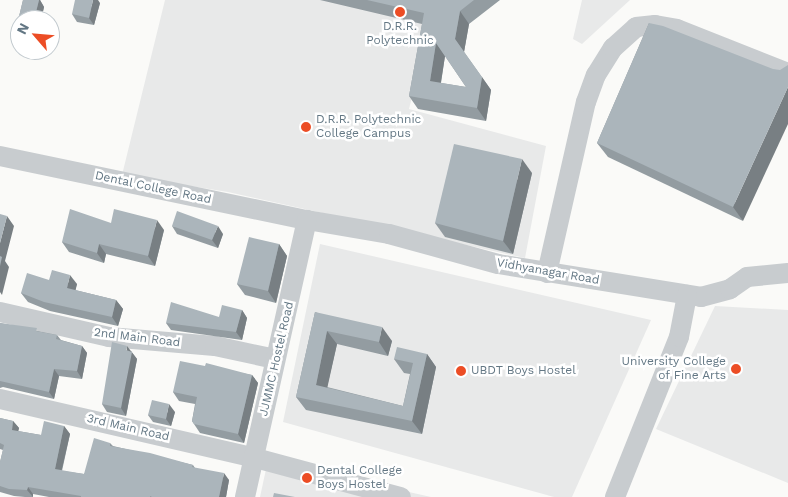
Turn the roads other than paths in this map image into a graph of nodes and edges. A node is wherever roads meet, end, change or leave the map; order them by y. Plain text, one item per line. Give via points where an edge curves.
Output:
1 (788, 73) edge
2 (0, 156) edge
3 (307, 220) junction
4 (546, 272) junction
5 (788, 273) edge
6 (687, 295) junction
7 (0, 312) edge
8 (274, 359) junction
9 (0, 399) edge
10 (255, 458) junction
11 (245, 497) edge
12 (401, 497) edge
13 (615, 497) edge

1 - 4 street via 677,29 654,25 636,27 613,48 596,75 586,102
2 - 3 street, Dental College Road
3 - 4 street, Vidhyanagar Road via 389,234 498,264
3 - 8 street, JJMMC Hostel Road
4 - 6 street, Vidhyanagar Road
5 - 6 street, Vidhyanagar Road via 747,277 730,289 701,297
6 - 13 street via 678,337
7 - 8 street, 2nd Main Road via 109,337 214,346
8 - 10 street, JJMMC Hostel Road
9 - 10 street, 3rd Main Road
10 - 11 street, JJMMC Hostel Road
10 - 12 street, 3rd Main Road

